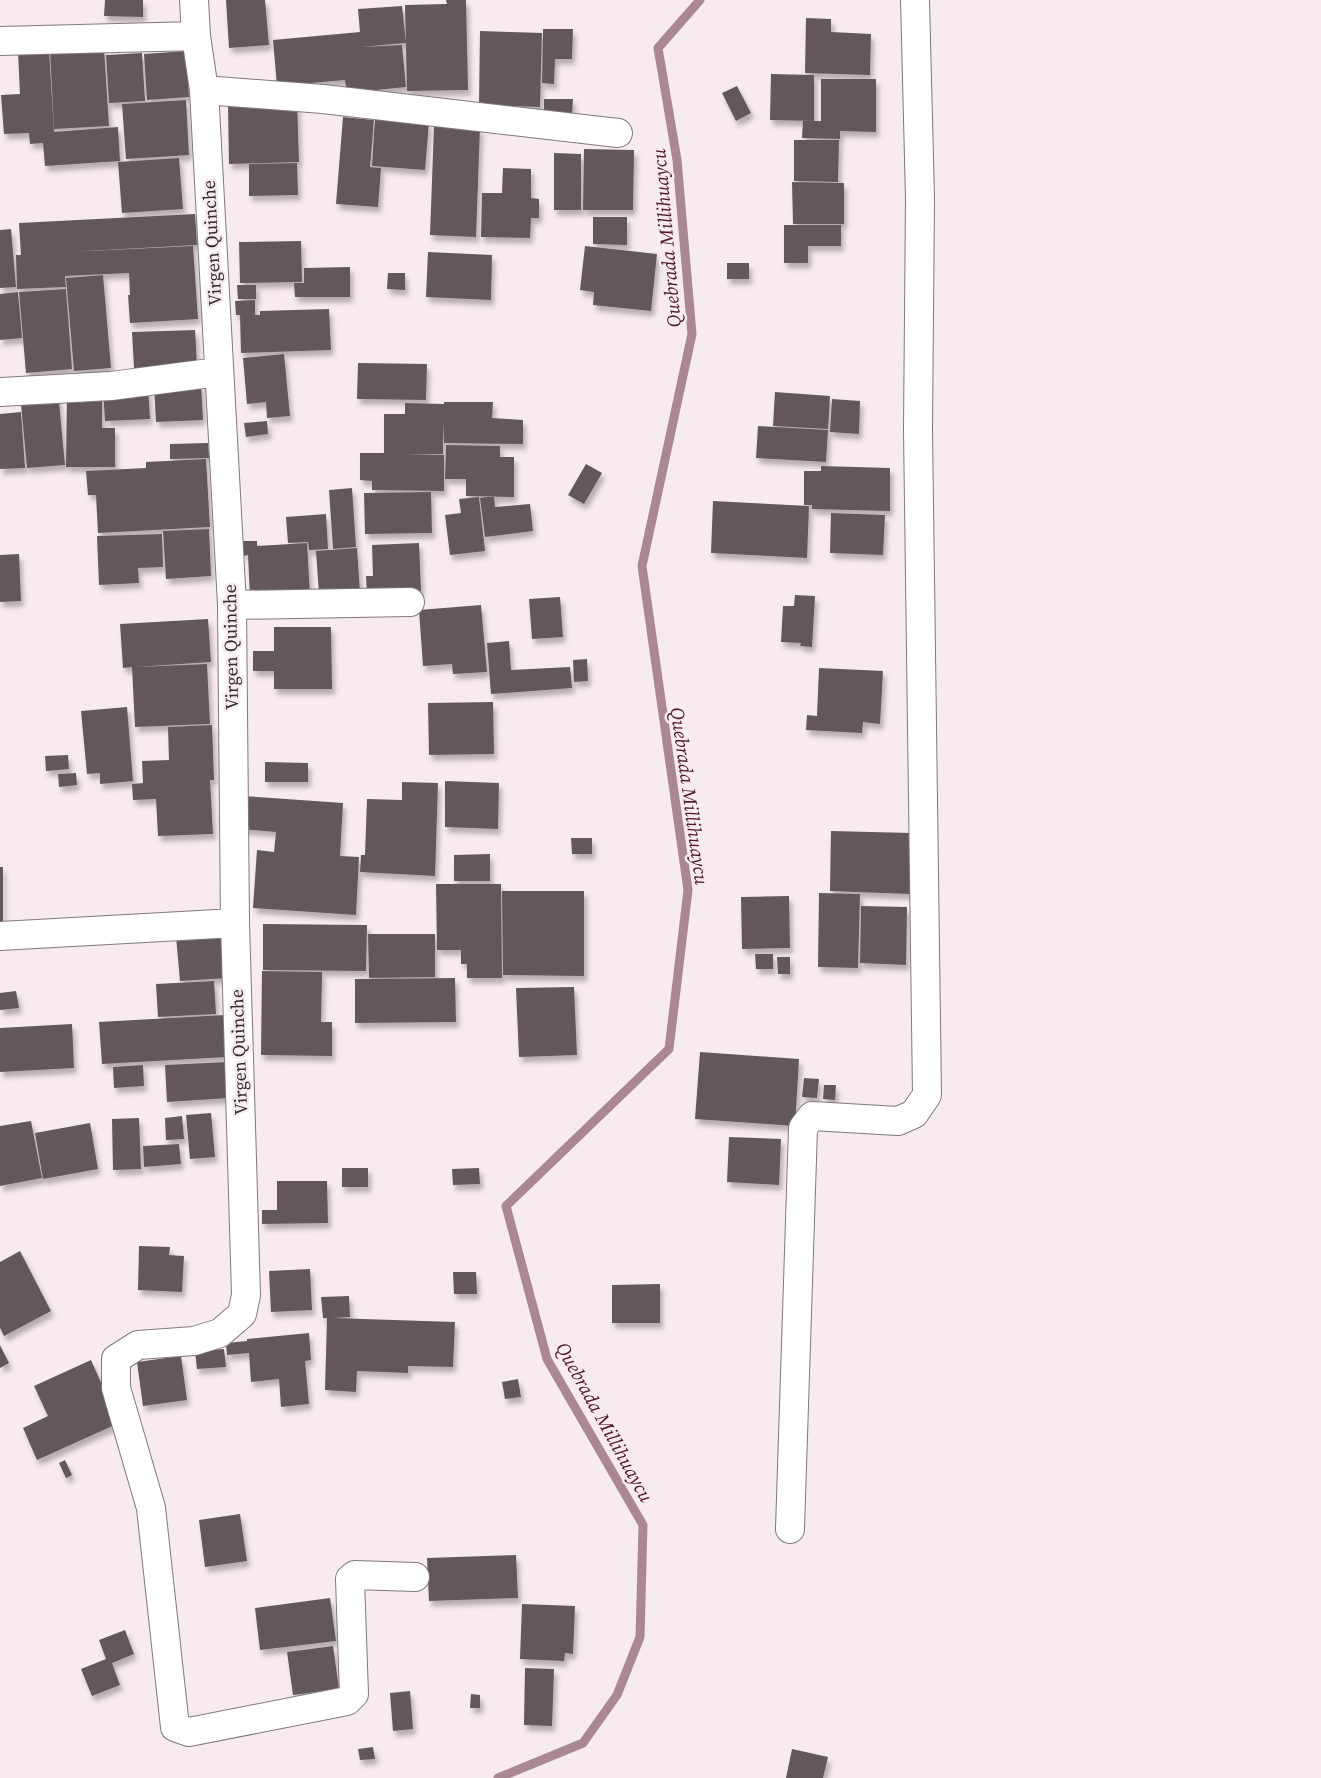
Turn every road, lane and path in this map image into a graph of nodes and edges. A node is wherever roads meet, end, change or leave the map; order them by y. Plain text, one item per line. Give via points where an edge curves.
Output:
1 (194, 0) edge
2 (915, 0) edge
3 (196, 36) junction
4 (0, 40) edge
5 (204, 90) junction
6 (618, 133) dead end
7 (218, 372) junction
8 (0, 392) edge
9 (410, 602) dead end
10 (232, 605) junction
11 (235, 923) junction
12 (0, 936) edge
13 (790, 1529) dead end
14 (415, 1578) dead end

1 - 3 street, Virgen Quinche
2 - 13 street via 920,198 918,430 927,1095 914,1114 898,1120 812,1116 803,1128
3 - 4 street
3 - 5 street, Virgen Quinche
5 - 6 street via 324,99
5 - 7 street, Virgen Quinche
7 - 8 street via 111,386
7 - 10 street, Virgen Quinche
9 - 10 street
10 - 11 street, Virgen Quinche
11 - 12 street
11 - 14 street, Virgen Quinche via 246,1295 242,1314 220,1333 194,1341 138,1345 116,1359 116,1388 152,1508 175,1727 189,1732 347,1701 354,1694 350,1579 356,1575

